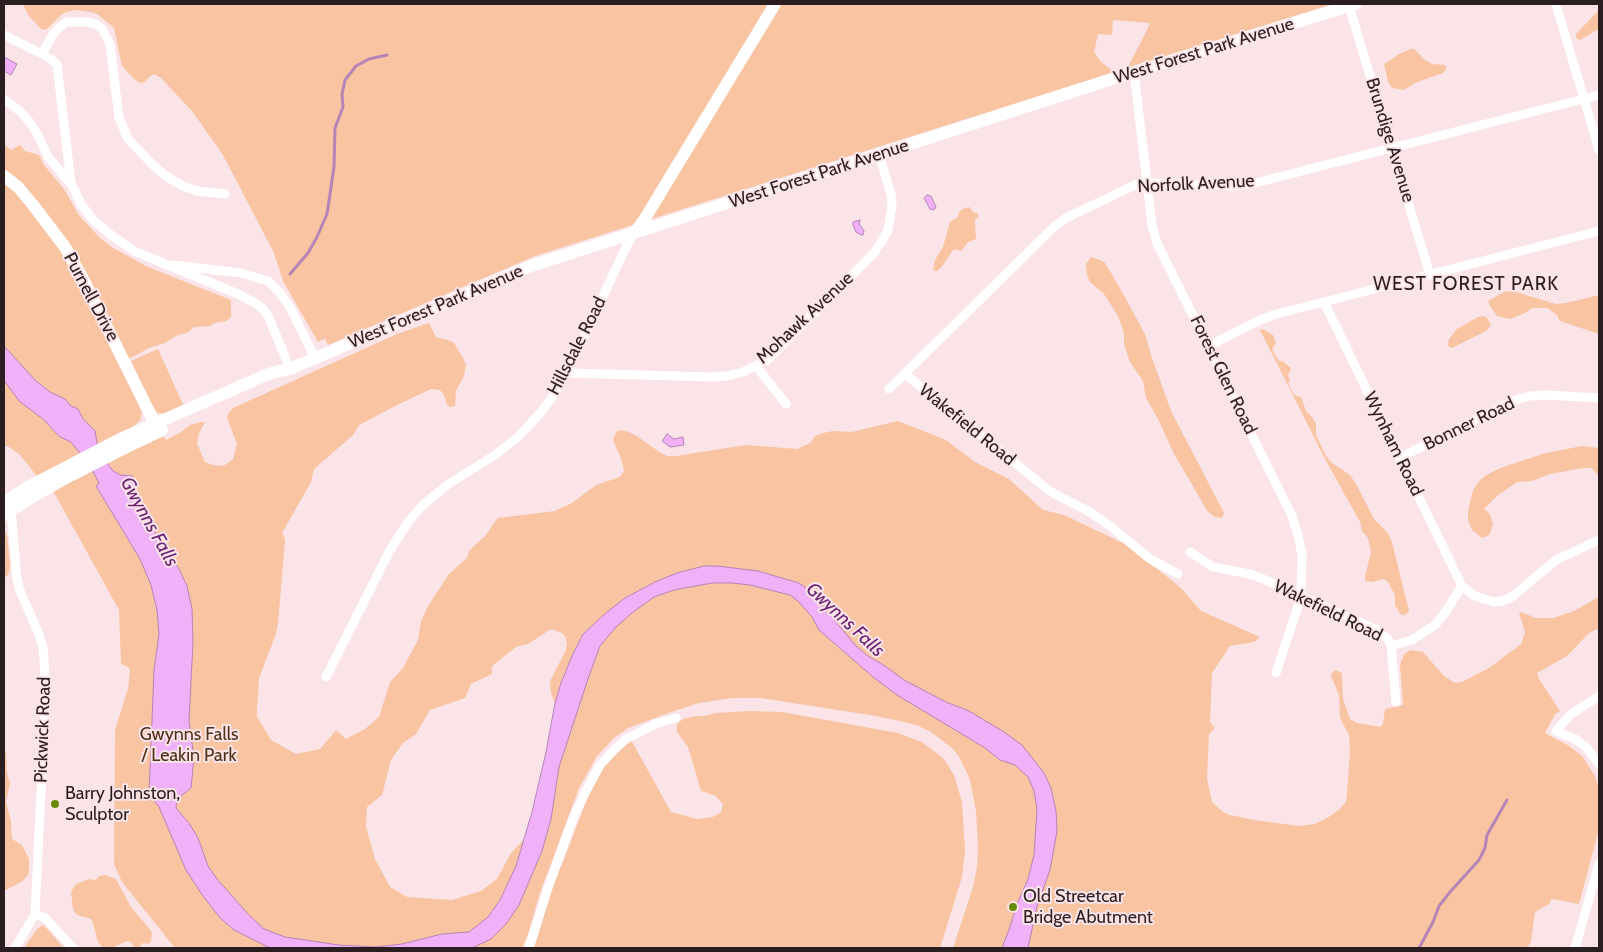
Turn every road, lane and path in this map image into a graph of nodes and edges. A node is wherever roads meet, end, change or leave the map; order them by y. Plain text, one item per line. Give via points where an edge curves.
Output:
1 (775, 4) edge
2 (1556, 4) edge
3 (1352, 5) edge
4 (4, 36) edge
5 (42, 54) junction
6 (1134, 72) junction
7 (1599, 95) edge
8 (4, 98) edge
9 (1584, 99) junction
10 (1392, 148) junction
11 (1599, 150) edge
12 (879, 155) junction
13 (4, 176) edge
14 (71, 183) junction
15 (1147, 183) junction
16 (225, 194) dead end
17 (1599, 231) edge
18 (634, 232) junction
19 (166, 264) junction
20 (1430, 275) junction
21 (1324, 302) junction
22 (1208, 346) junction
23 (315, 358) junction
24 (756, 366) junction
25 (290, 369) junction
26 (568, 373) junction
27 (905, 374) junction
28 (889, 389) dead end
29 (1599, 398) edge
30 (786, 404) dead end
31 (157, 428) junction
32 (1399, 458) junction
33 (6, 510) edge
34 (1599, 540) edge
35 (1190, 552) dead end
36 (1178, 574) dead end
37 (1462, 586) junction
38 (1301, 597) junction
39 (1391, 646) junction
40 (1276, 673) dead end
41 (326, 677) dead end
42 (1599, 696) edge
43 (1396, 702) dead end
44 (676, 718) dead end
45 (1599, 764) edge
46 (1599, 864) edge
47 (35, 914) junction
48 (16, 948) edge
49 (73, 948) edge
50 (528, 948) edge
51 (1575, 948) edge

1 - 18 main road, Hillsdale Road
2 - 9 street
3 - 6 main road, West Forest Park Avenue
3 - 10 street, Brundige Avenue
4 - 5 street
5 - 14 street via 57,66
5 - 16 street via 53,34 67,22 96,24 110,44 119,118 128,139 166,176 183,186
6 - 12 main road, West Forest Park Avenue
6 - 15 street, Forest Glen Road
7 - 9 street, Norfolk Avenue
8 - 14 street via 31,124 48,157
9 - 10 street, Norfolk Avenue
9 - 11 street
10 - 15 street, Norfolk Avenue via 1240,186
10 - 20 street, Brundige Avenue
12 - 18 main road, West Forest Park Avenue
12 - 24 street, Mohawk Avenue via 892,206 888,230 882,241 874,253 766,360
13 - 31 main road, Purnell Drive via 18,187 65,247
14 - 19 street via 93,220 136,252
15 - 22 street, Forest Glen Road via 1157,243
15 - 27 street, Norfolk Avenue via 1137,184 1055,226
17 - 20 street
18 - 23 main road, West Forest Park Avenue via 522,270
18 - 26 street, Hillsdale Road
19 - 23 street via 241,272 268,281 291,309
19 - 25 street via 257,304 269,318
20 - 21 street
21 - 22 street via 1273,315
21 - 32 street, Wynham Road
22 - 38 street, Forest Glen Road via 1292,516 1302,555
23 - 25 main road, West Forest Park Avenue
24 - 26 street, Mohawk Avenue via 735,374 712,377
24 - 30 street
25 - 31 main road, West Forest Park Avenue via 282,378
26 - 41 street, Hillsdale Road via 541,412 518,437 434,494 409,521 390,550
27 - 28 street, Norfolk Avenue
27 - 36 street, Wakefield Road via 1051,492 1090,512 1150,560
29 - 32 street, Bonner Road via 1547,395 1515,400
31 - 33 main road, West Forest Park Avenue via 64,474 32,497
32 - 37 street, Wynham Road
33 - 47 street, Pickwick Road via 20,591 38,632 45,662
34 - 37 street via 1556,560 1512,597 1502,601 1484,600
35 - 38 street, Wakefield Road via 1213,567 1250,574
37 - 39 street, Wakefield Road via 1435,625 1412,640
38 - 39 street, Wakefield Road via 1375,629 1388,639
38 - 40 street, Forest Glen Road
39 - 43 street
42 - 45 street via 1570,715 1556,731 1586,747
44 - 50 street via 655,724 626,739 600,765 574,816
46 - 51 street
47 - 48 street, Pickwick Road
47 - 49 street via 46,918

